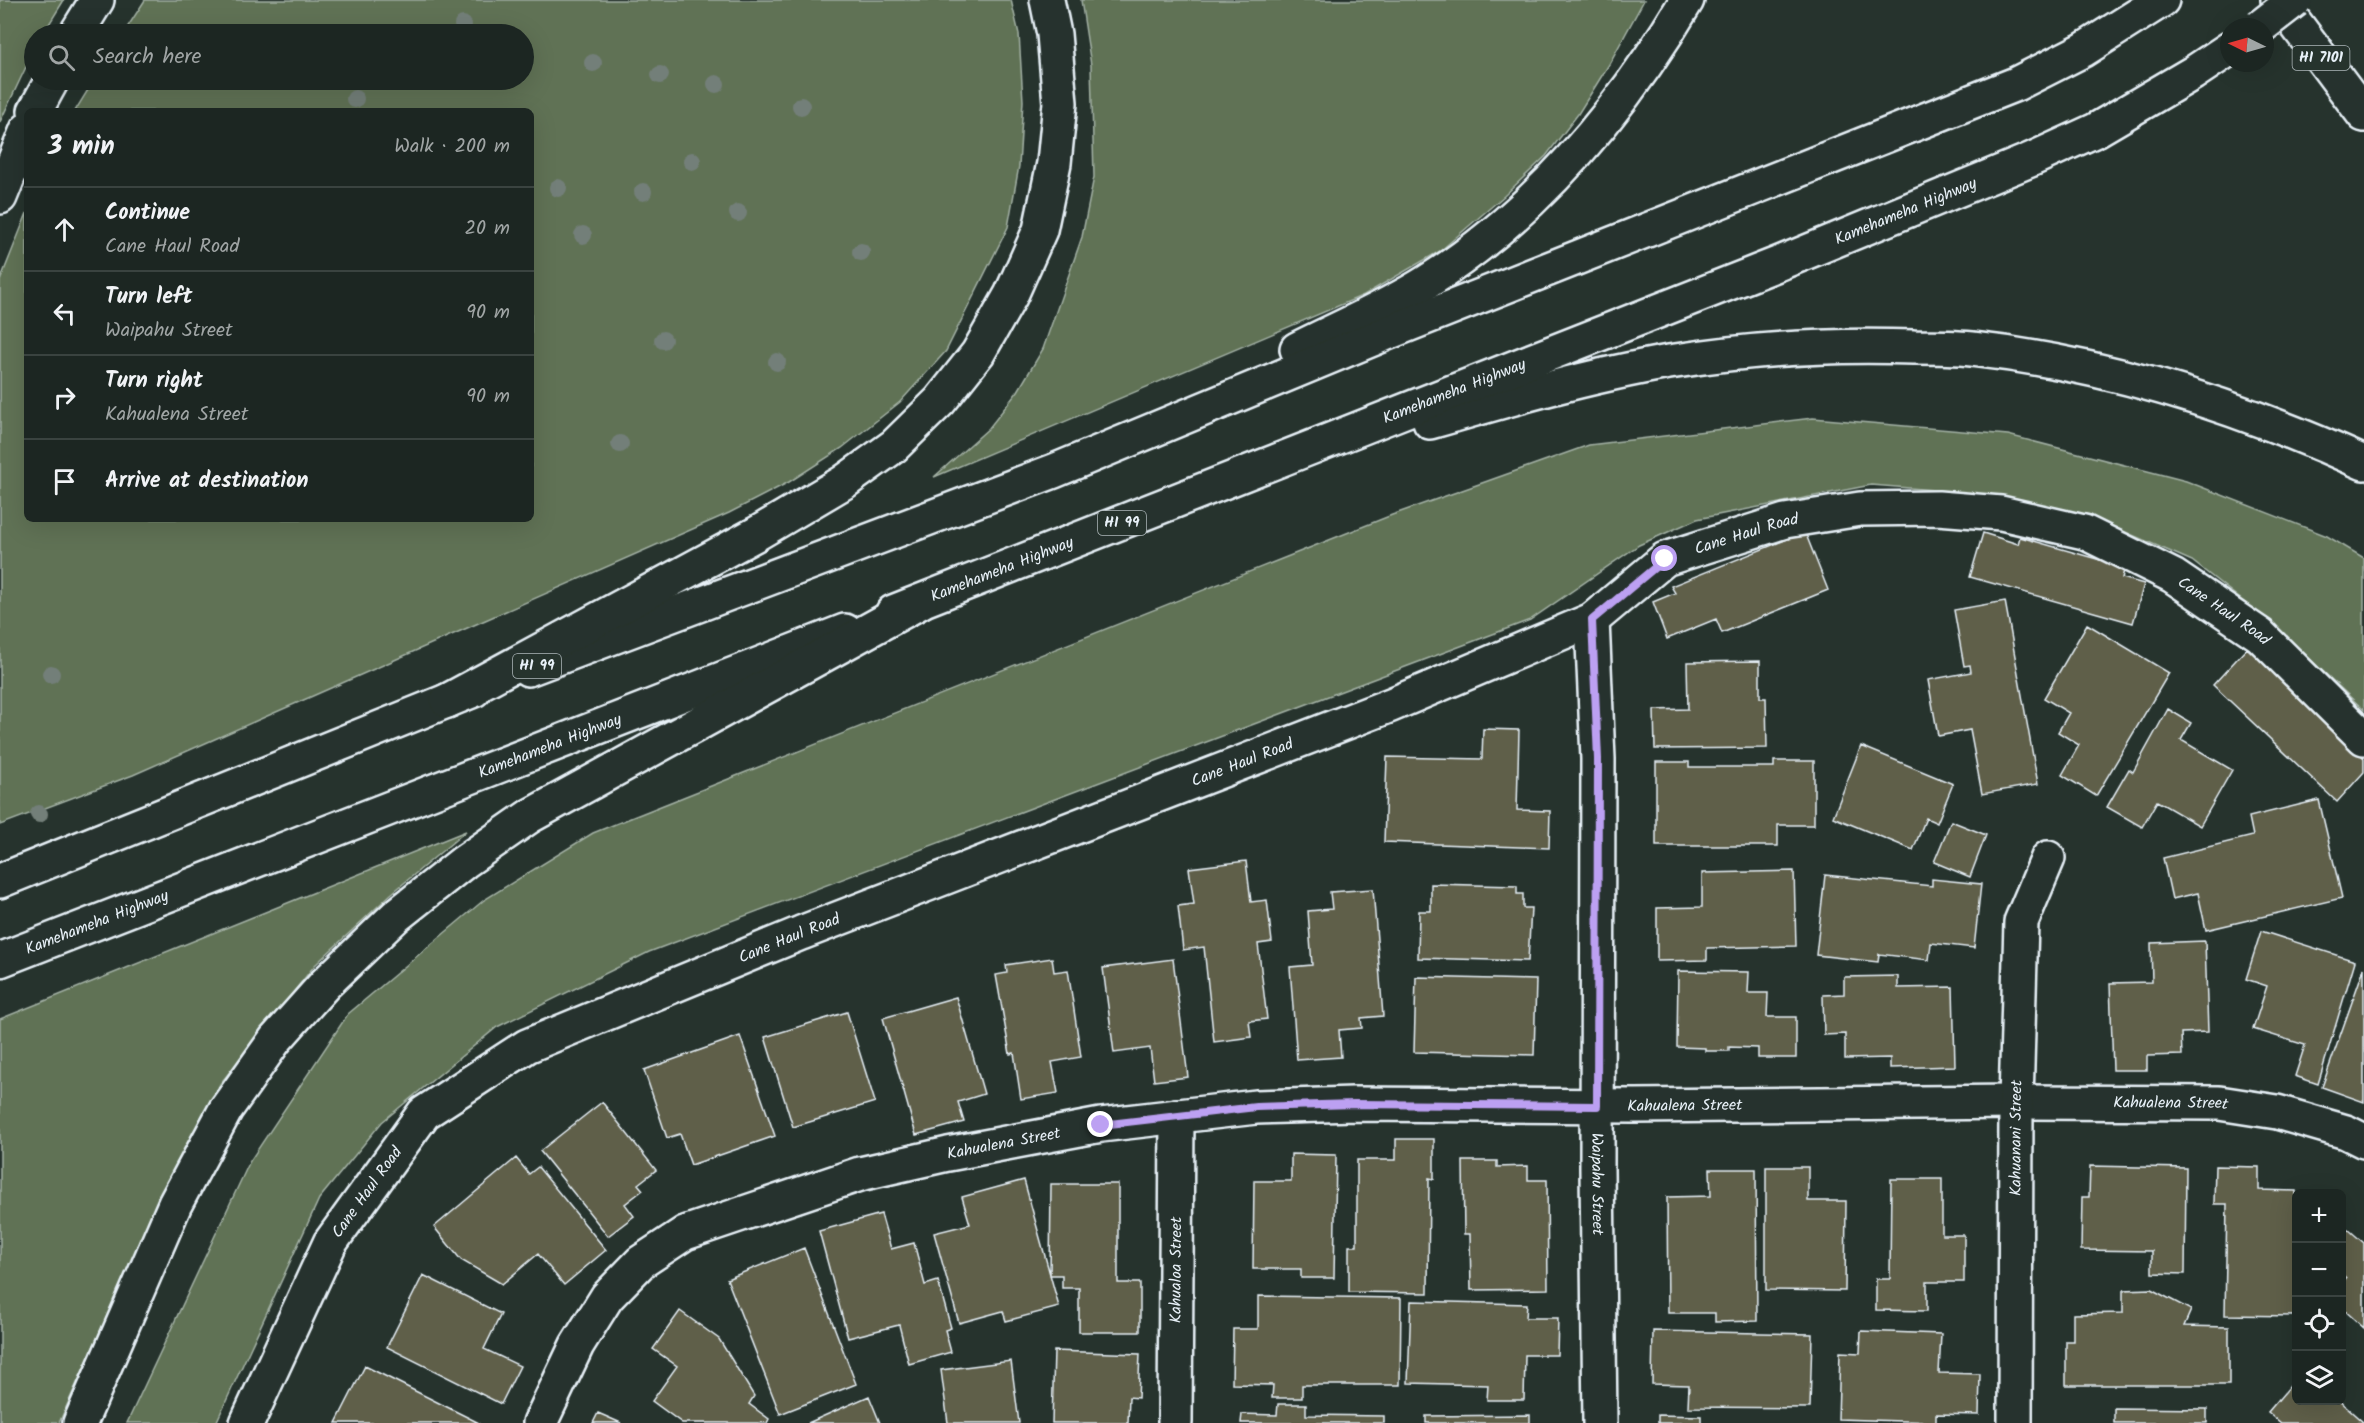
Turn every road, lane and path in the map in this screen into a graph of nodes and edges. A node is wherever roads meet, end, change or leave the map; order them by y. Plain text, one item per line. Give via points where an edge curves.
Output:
1 (97, 0) edge
2 (1047, 0) edge
3 (1687, 0) edge
4 (2278, 0) edge
5 (2295, 0) edge
6 (2151, 7) edge
7 (2272, 18) edge
8 (82, 24) edge
9 (2220, 54) edge
10 (47, 90) edge
11 (37, 108) edge
12 (2364, 115) edge
13 (24, 137) edge
14 (0, 197) edge
15 (2364, 463) edge
16 (1054, 471) junction
17 (1250, 473) junction
18 (920, 602) junction
19 (1592, 620) junction
20 (447, 701) junction
21 (2364, 738) edge
22 (2048, 858) dead end
23 (11, 877) edge
24 (0, 960) edge
25 (2016, 1102) junction
26 (1597, 1106) junction
27 (1177, 1116) junction
28 (2364, 1141) edge
29 (80, 1423) edge
30 (247, 1423) edge
31 (540, 1423) edge
32 (1175, 1423) edge
33 (1600, 1423) edge
34 (2015, 1423) edge

1 - 8 main road
2 - 20 main road via 1060,102 1054,163 1040,230 1011,295 978,353 940,401 894,446 844,482 756,534
3 - 16 main road, HI 99 via 1654,54 1574,156 1526,206 1476,247 1384,306
4 - 12 main road, HI 7101
5 - 7 main road, bridge
6 - 16 main road via 2083,50 2016,84 1398,329
9 - 17 main road, Kamehameha Highway / HI 99 via 2096,130 2030,160
10 - 11 main road
13 - 14 main road
15 - 17 main road via 2273,424 2178,391 2084,366 1971,349 1870,345 1760,350 1668,363 1551,387
16 - 20 main road, HI 99
17 - 18 main road, Kamehameha Highway / HI 99
18 - 24 main road, Kamehameha Highway / HI 99
18 - 29 main road via 530,816 396,916 333,977 275,1040 226,1109 175,1204
19 - 21 main road, Cane Haul Road via 1665,559 1785,521 1860,509 1938,508 2001,513 2084,532 2173,576 2260,635
19 - 26 main road, Waipahu Street via 1598,759
19 - 30 main road, Cane Haul Road via 1391,705 801,933 526,1046 424,1113 330,1243
20 - 23 main road, HI 99
22 - 25 main road, Kahuanani Street via 2021,922
25 - 26 main road, Kahualena Street
25 - 28 main road, Kahualena Street via 2219,1103 2277,1112
25 - 34 main road, Kahuanani Street
26 - 27 main road, Kahualena Street via 1354,1104 1256,1107
26 - 33 main road, Waipahu Street
27 - 31 main road, Kahualena Street via 1101,1125 860,1173 685,1233 641,1262 607,1297 577,1345
27 - 32 main road, Kahualoa Street

